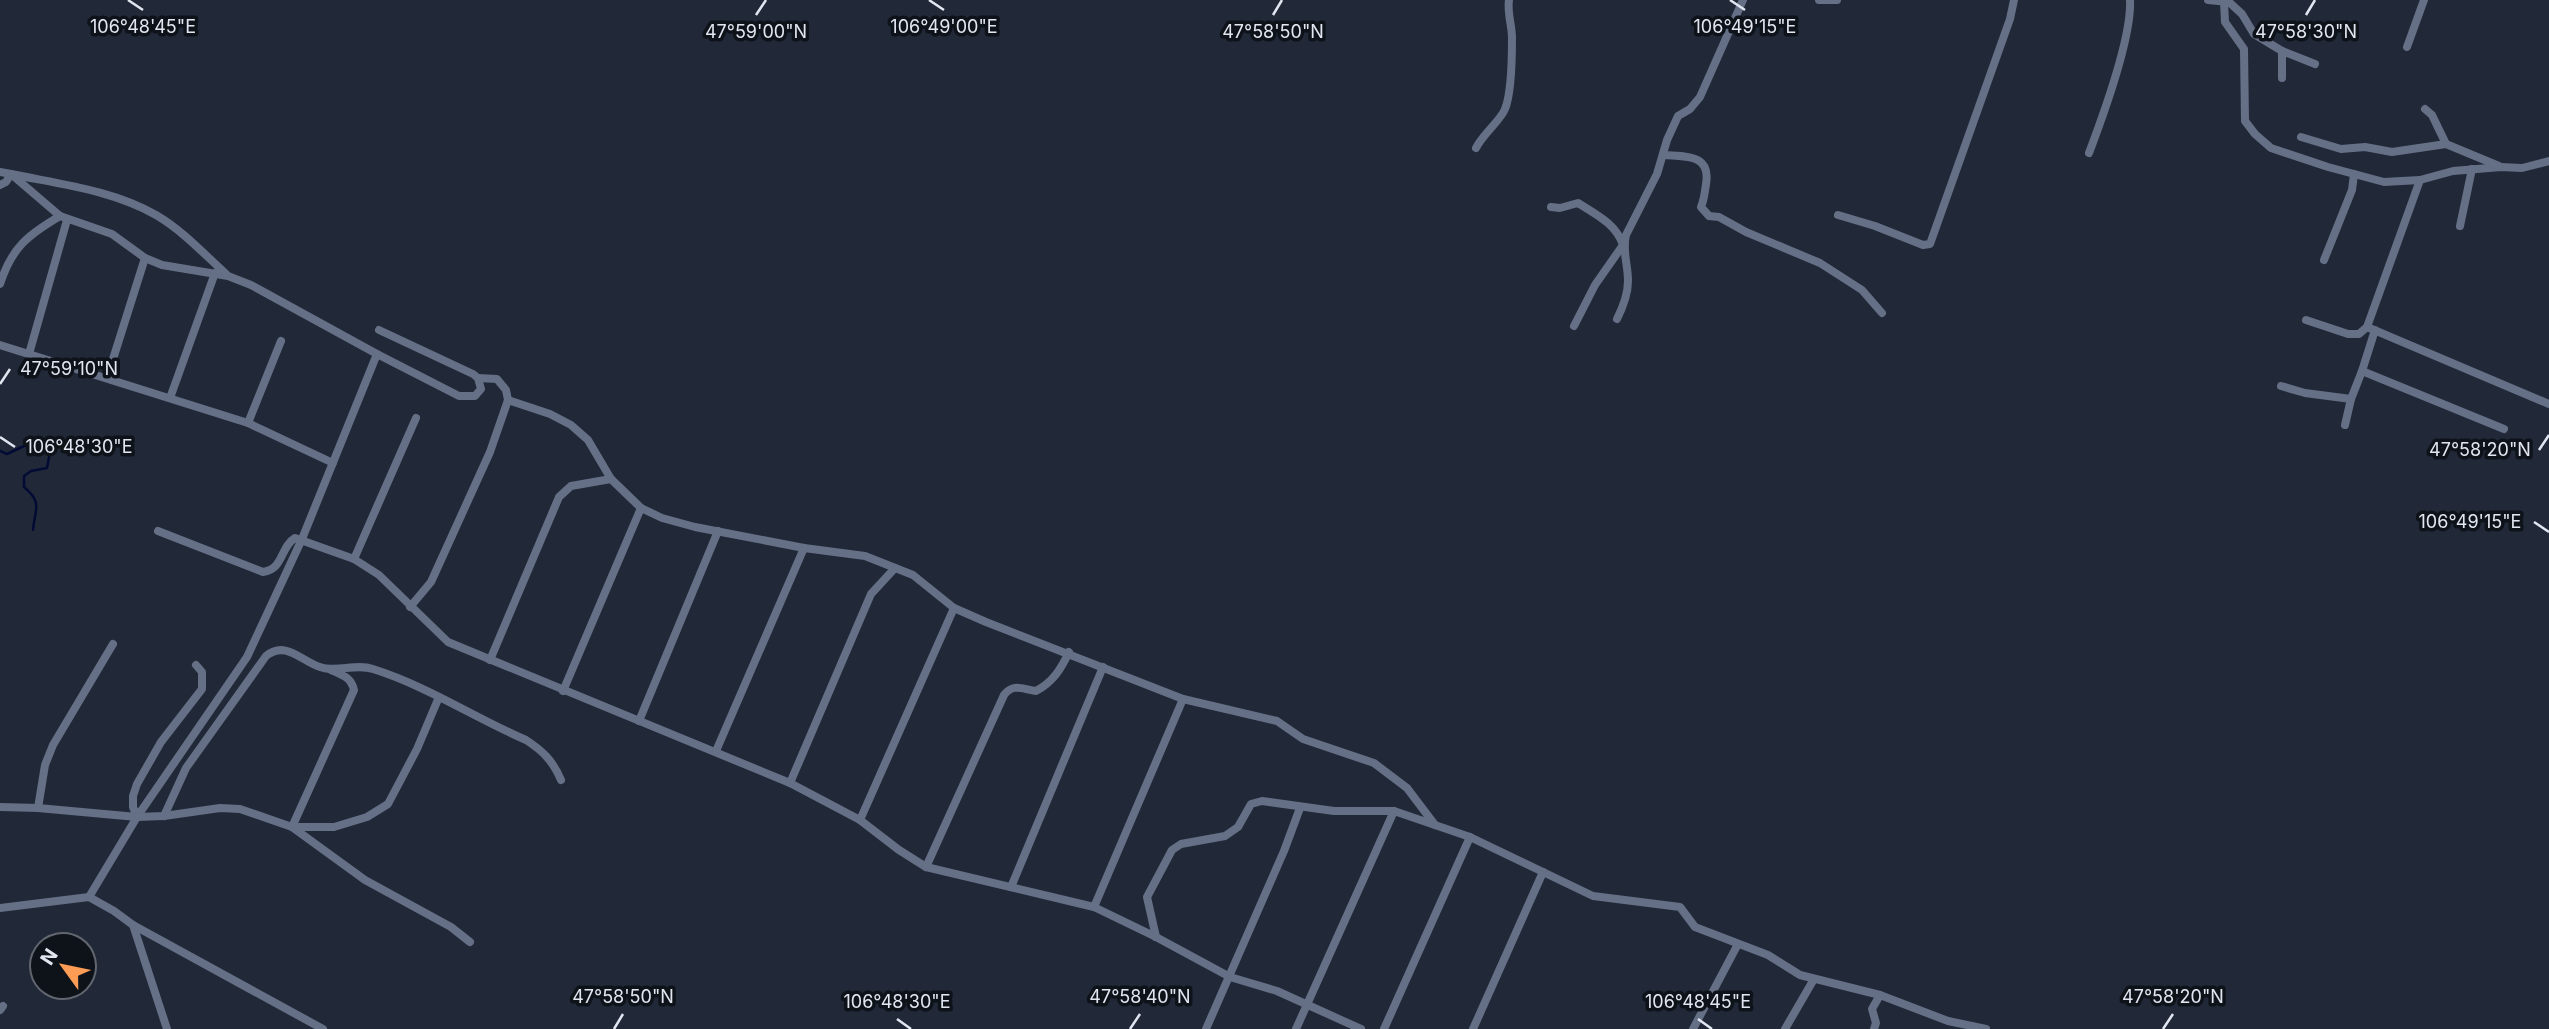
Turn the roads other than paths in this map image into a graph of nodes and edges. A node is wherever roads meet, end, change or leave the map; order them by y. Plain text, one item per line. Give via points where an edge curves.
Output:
1 (1508, 0) edge
2 (1743, 0) edge
3 (1819, 0) edge
4 (1837, 0) edge
5 (2014, 0) edge
6 (2130, 0) edge
7 (2208, 0) edge
8 (2424, 0) edge
9 (2228, 1) edge
10 (2407, 47) dead end
11 (2282, 51) junction
12 (2315, 64) dead end
13 (2282, 78) dead end
14 (2426, 109) dead end
15 (2301, 137) dead end
16 (2446, 144) junction
17 (1476, 148) dead end
18 (2089, 153) dead end
19 (1664, 155) junction
20 (2549, 161) edge
21 (2501, 167) junction
22 (2472, 169) junction
23 (0, 172) edge
24 (11, 174) junction
25 (2354, 174) junction
26 (2420, 180) junction
27 (0, 185) edge
28 (1551, 207) dead end
29 (1838, 215) dead end
30 (64, 218) junction
31 (2460, 226) dead end
32 (1623, 245) junction
33 (145, 258) junction
34 (2324, 260) dead end
35 (215, 273) junction
36 (228, 276) junction
37 (0, 284) edge
38 (1882, 313) dead end
39 (1617, 319) dead end
40 (2306, 320) dead end
41 (1574, 326) dead end
42 (2371, 329) junction
43 (379, 330) dead end
44 (281, 341) dead end
45 (0, 345) edge
46 (29, 354) junction
47 (377, 354) junction
48 (2362, 371) junction
49 (478, 378) junction
50 (107, 379) junction
51 (2281, 386) dead end
52 (170, 398) junction
53 (2351, 399) junction
54 (508, 400) junction
55 (2549, 404) edge
56 (416, 418) dead end
57 (248, 423) junction
58 (2344, 425) dead end
59 (2504, 429) dead end
60 (333, 463) junction
61 (611, 479) junction
62 (641, 508) junction
63 (158, 531) dead end
64 (718, 531) junction
65 (302, 539) junction
66 (804, 548) junction
67 (354, 559) junction
68 (895, 568) junction
69 (410, 607) junction
70 (954, 608) junction
71 (113, 645) dead end
72 (1069, 652) junction
73 (490, 660) junction
74 (196, 665) dead end
75 (1103, 667) junction
76 (328, 669) junction
77 (563, 691) junction
78 (439, 697) junction
79 (1182, 699) junction
80 (639, 721) junction
81 (716, 751) junction
82 (561, 780) dead end
83 (790, 783) junction
84 (0, 807) edge
85 (38, 808) junction
86 (1300, 808) junction
87 (1394, 811) junction
88 (164, 816) junction
89 (137, 817) junction
90 (860, 820) junction
91 (1435, 825) junction
92 (292, 827) junction
93 (1470, 837) junction
94 (926, 867) junction
95 (1543, 872) junction
96 (1011, 887) junction
97 (89, 897) junction
98 (1094, 907) junction
99 (0, 908) edge
100 (133, 925) junction
101 (1156, 937) junction
102 (470, 942) dead end
103 (1738, 944) junction
104 (1230, 977) junction
105 (1814, 979) junction
106 (1880, 995) junction
107 (1307, 1004) junction
108 (1966, 1027) edge
109 (167, 1029) edge
110 (323, 1029) edge
111 (1206, 1029) edge
112 (1296, 1029) edge
113 (1361, 1029) edge
114 (1384, 1029) edge
115 (1474, 1029) edge
116 (1693, 1029) edge
117 (1785, 1029) edge
118 (1874, 1029) edge
119 (1986, 1029) edge

1 - 17 street via 1512,36 1505,110
2 - 19 street via 1700,97 1678,116
3 - 4 street
5 - 29 street via 1930,244
6 - 18 street via 2123,49
7 - 9 street
8 - 10 street
9 - 11 street via 2254,34
9 - 25 street via 2225,22 2244,49 2245,121 2271,148
11 - 12 street
11 - 13 street
14 - 16 street
15 - 16 street via 2341,149 2392,152
16 - 21 street
19 - 32 street
19 - 38 street via 1703,162 1707,176 1701,207 1709,216 1821,263 1862,290
20 - 21 street via 2522,168
21 - 22 street
22 - 26 street
22 - 31 street
23 - 24 street
24 - 27 street
24 - 30 street
24 - 36 street via 139,206 174,228
25 - 26 street via 2384,182
25 - 34 street
26 - 42 street
28 - 32 street via 1578,203 1610,224
30 - 33 street via 112,234
30 - 37 street via 25,239
30 - 46 street
32 - 39 street via 1628,287
32 - 41 street
33 - 35 street
33 - 50 street
35 - 36 street
35 - 52 street
36 - 47 street
40 - 42 street via 2348,334
42 - 48 street
42 - 55 street
43 - 49 street
44 - 57 street
45 - 46 street
46 - 50 street
47 - 49 street via 459,396 475,396 481,389
47 - 60 street
48 - 53 street
48 - 59 street
49 - 54 street via 497,379
50 - 52 street
51 - 53 street
52 - 57 street
53 - 58 street
54 - 61 street via 571,425 588,440
54 - 69 street via 490,452 431,582
56 - 67 street
57 - 60 street
60 - 65 street
61 - 62 street
61 - 73 street via 571,486 559,497
62 - 64 street
62 - 77 street
63 - 65 street via 263,572 277,566 292,538
64 - 66 street
64 - 80 street
65 - 67 street
65 - 89 street via 247,657
66 - 68 street via 865,556
66 - 81 street
67 - 69 street via 379,575
68 - 70 street via 913,575
68 - 83 street via 872,594
69 - 73 street via 448,642
70 - 72 street
70 - 90 street
71 - 85 street via 53,745
72 - 75 street
72 - 94 street via 1045,686 1036,691 1016,686 1004,695
73 - 77 street
74 - 89 street via 202,672 202,689 161,742 137,784 133,807
75 - 79 street
75 - 96 street
76 - 78 street via 373,669
76 - 88 street via 289,650 266,656 186,768
76 - 92 street via 346,677 354,690
77 - 80 street
78 - 82 street via 539,748 553,762
78 - 92 street via 388,803 367,817 334,827
79 - 91 street via 1277,721 1303,739 1374,763 1407,788
79 - 98 street
80 - 81 street
81 - 83 street
83 - 90 street
84 - 85 street
85 - 89 street
86 - 87 street
86 - 101 street via 1262,801 1251,804 1238,827 1225,836 1181,844 1172,850 1147,897
86 - 104 street
87 - 91 street
87 - 107 street
88 - 89 street
88 - 92 street via 240,809
89 - 97 street
90 - 94 street
91 - 93 street
92 - 102 street via 365,880 452,927
93 - 95 street
93 - 114 street
94 - 96 street
95 - 103 street via 1593,896 1681,907 1695,927
95 - 115 street
96 - 98 street
97 - 99 street
97 - 100 street
98 - 101 street
100 - 109 street
100 - 110 street
101 - 104 street
103 - 105 street
103 - 116 street
104 - 107 street
104 - 111 street
105 - 106 street
105 - 117 street
106 - 108 street
106 - 118 street via 1872,1009
107 - 112 street
107 - 113 street
108 - 119 street

